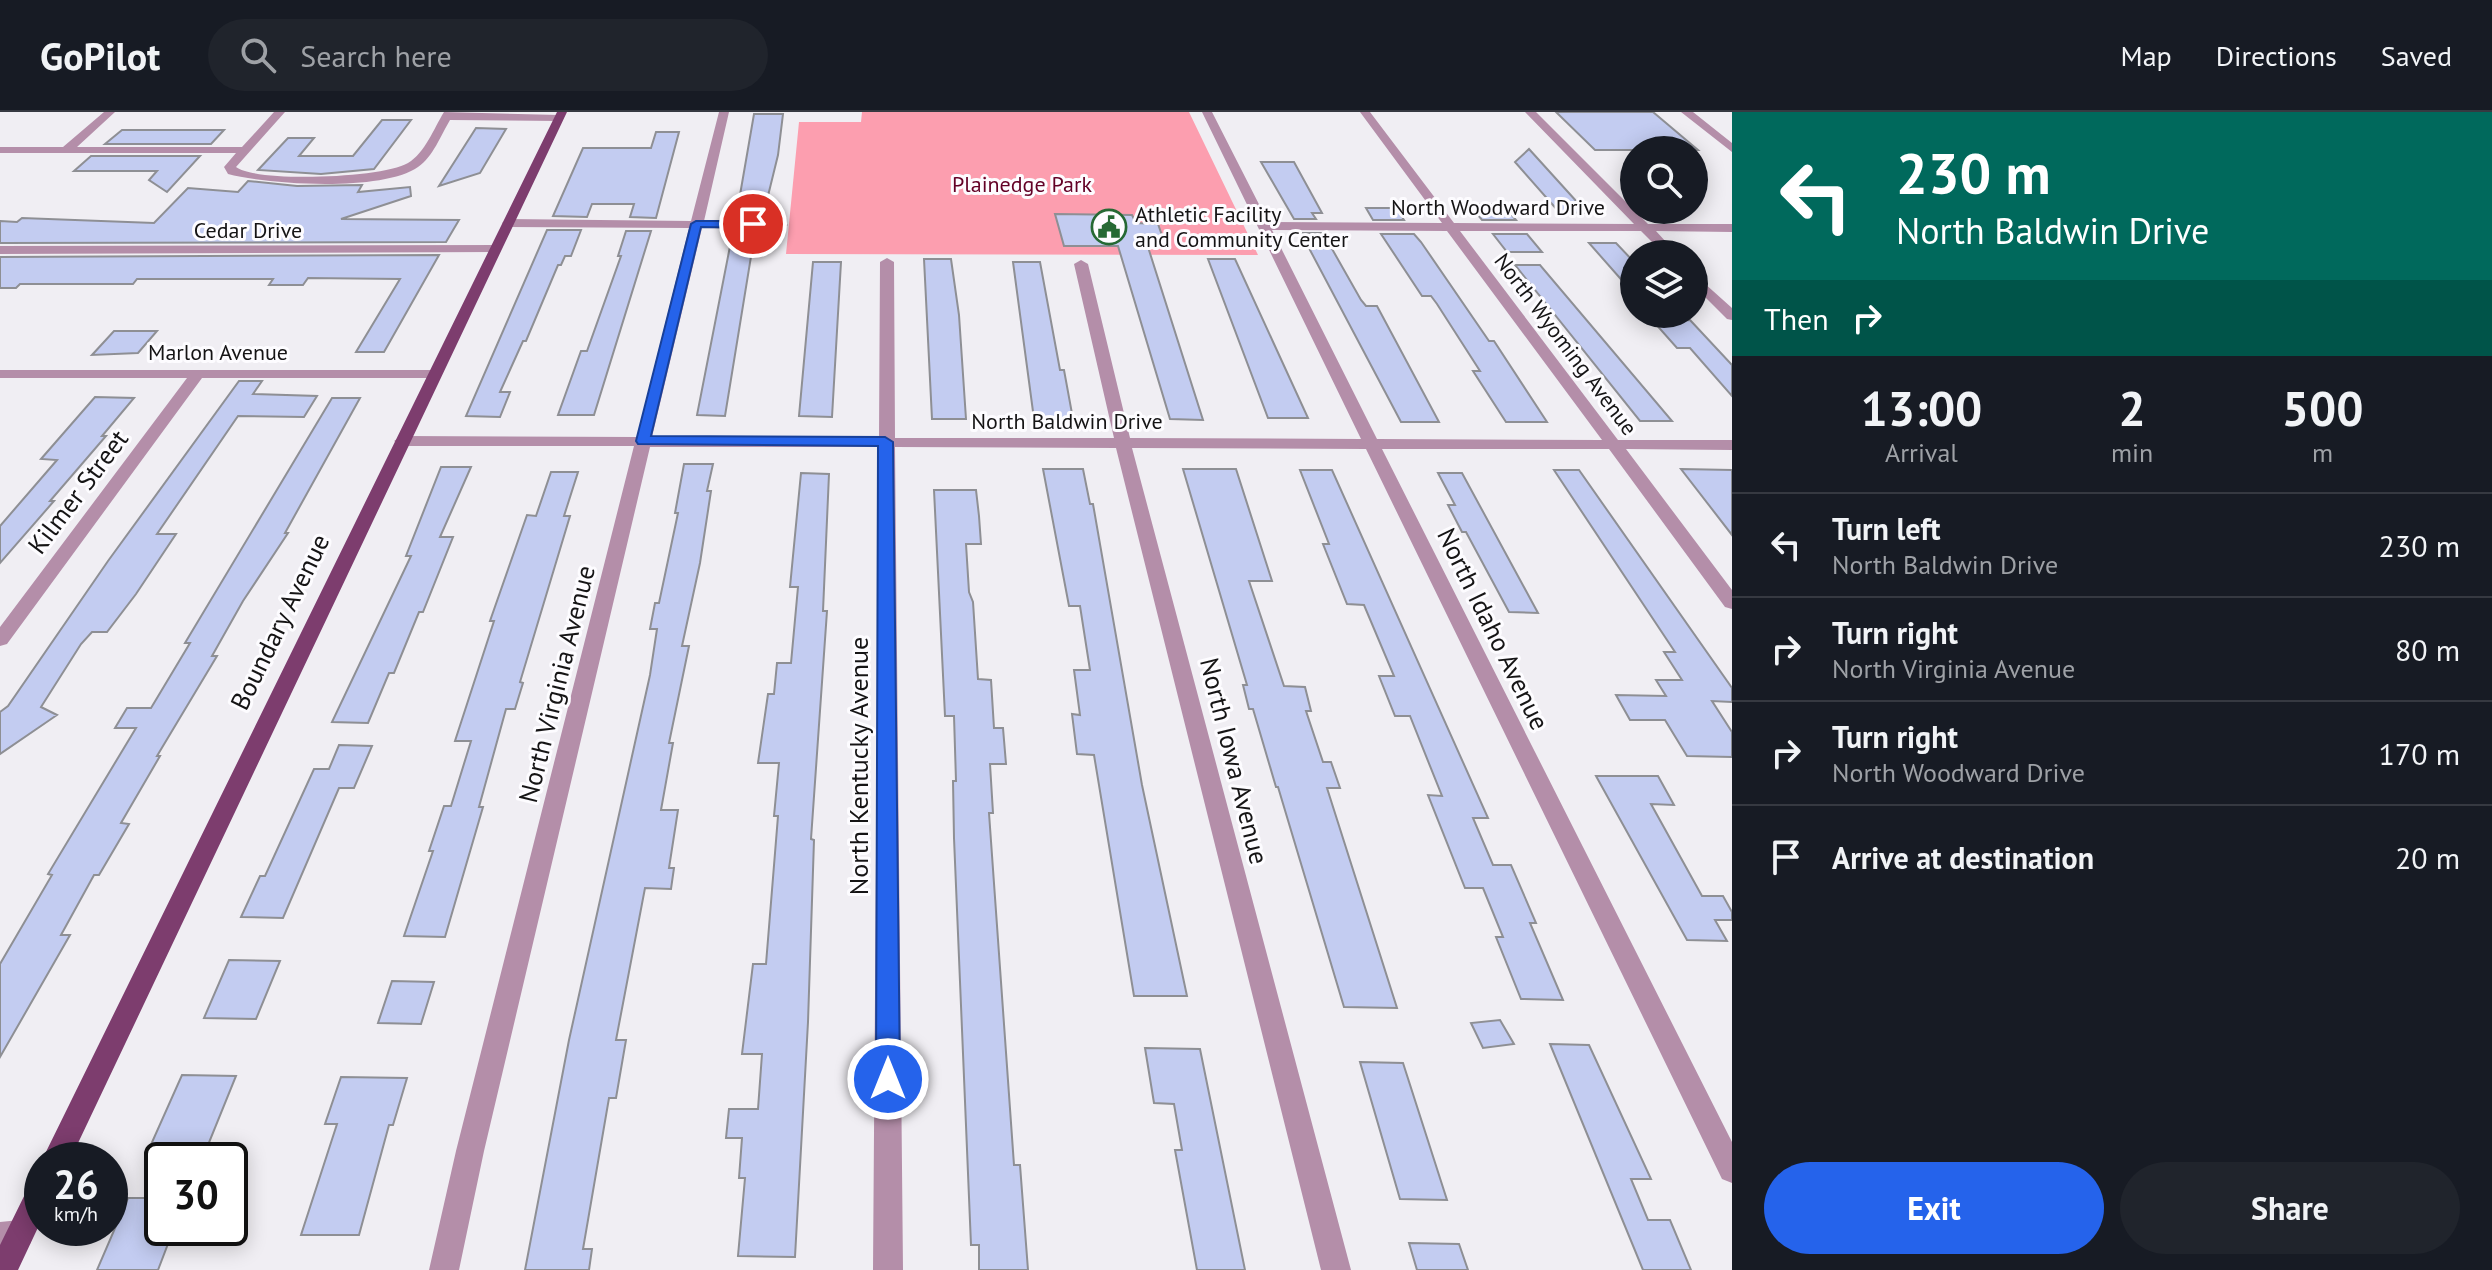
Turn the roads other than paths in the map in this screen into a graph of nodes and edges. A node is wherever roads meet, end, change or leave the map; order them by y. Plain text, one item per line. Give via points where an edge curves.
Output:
1 (110, 112) edge
2 (280, 112) edge
3 (724, 112) edge
4 (1207, 112) edge
5 (1365, 112) edge
6 (1530, 112) edge
7 (1686, 112) edge
8 (448, 114) edge
9 (560, 115) edge
10 (1732, 149) edge
11 (0, 150) edge
12 (66, 150) junction
13 (245, 150) junction
14 (508, 223) junction
15 (696, 224) junction
16 (782, 225) dead end
17 (1264, 226) junction
18 (1451, 227) junction
19 (1644, 227) junction
20 (1732, 228) edge
21 (1657, 240) edge
22 (496, 248) junction
23 (0, 250) edge
24 (887, 262) dead end
25 (1081, 264) dead end
26 (1708, 292) edge
27 (1732, 316) edge
28 (0, 374) edge
29 (198, 374) junction
30 (435, 374) junction
31 (402, 441) junction
32 (643, 441) junction
33 (885, 442) junction
34 (1123, 443) junction
35 (1372, 444) junction
36 (1614, 445) junction
37 (1732, 445) edge
38 (1732, 603) edge
39 (0, 640) edge
40 (65, 1142) edge
41 (1732, 1170) edge
42 (24, 1215) edge
43 (10, 1235) edge
44 (3, 1270) edge
45 (444, 1270) edge
46 (888, 1270) edge
47 (1336, 1270) edge

1 - 12 street
2 - 13 street
3 - 15 street, North Virginia Avenue
4 - 17 street, North Idaho Avenue
5 - 18 street, North Wyoming Avenue
6 - 19 street
7 - 10 street
8 - 9 street
8 - 13 street via 416,163 401,171 361,178 254,178 230,167
9 - 14 main road, Boundary Avenue
11 - 12 street
12 - 13 street
14 - 15 street
14 - 22 main road, Boundary Avenue
15 - 16 street
15 - 32 street, North Virginia Avenue
17 - 18 street, North Woodward Drive
17 - 35 street, North Idaho Avenue
18 - 19 street, North Woodward Drive
18 - 36 street, North Wyoming Avenue
19 - 20 street, North Woodward Drive
19 - 21 street
22 - 23 street, Cedar Drive
22 - 30 main road, Boundary Avenue
24 - 33 street, North Kentucky Avenue
25 - 34 street, North Iowa Avenue
26 - 27 street
28 - 29 street, Marlon Avenue
29 - 30 street, Marlon Avenue
29 - 39 street, Kilmer Street
30 - 31 main road, Boundary Avenue
31 - 32 street, North Baldwin Drive
31 - 40 main road, Boundary Avenue
32 - 33 street, North Baldwin Drive
32 - 45 street, North Virginia Avenue
33 - 34 street, North Baldwin Drive
33 - 46 street, North Kentucky Avenue
34 - 35 street, North Baldwin Drive
34 - 47 street, North Iowa Avenue
35 - 36 street, North Baldwin Drive
35 - 41 street, North Idaho Avenue
36 - 37 street, North Baldwin Drive
36 - 38 street, North Wyoming Avenue
42 - 43 main road
43 - 44 main road

